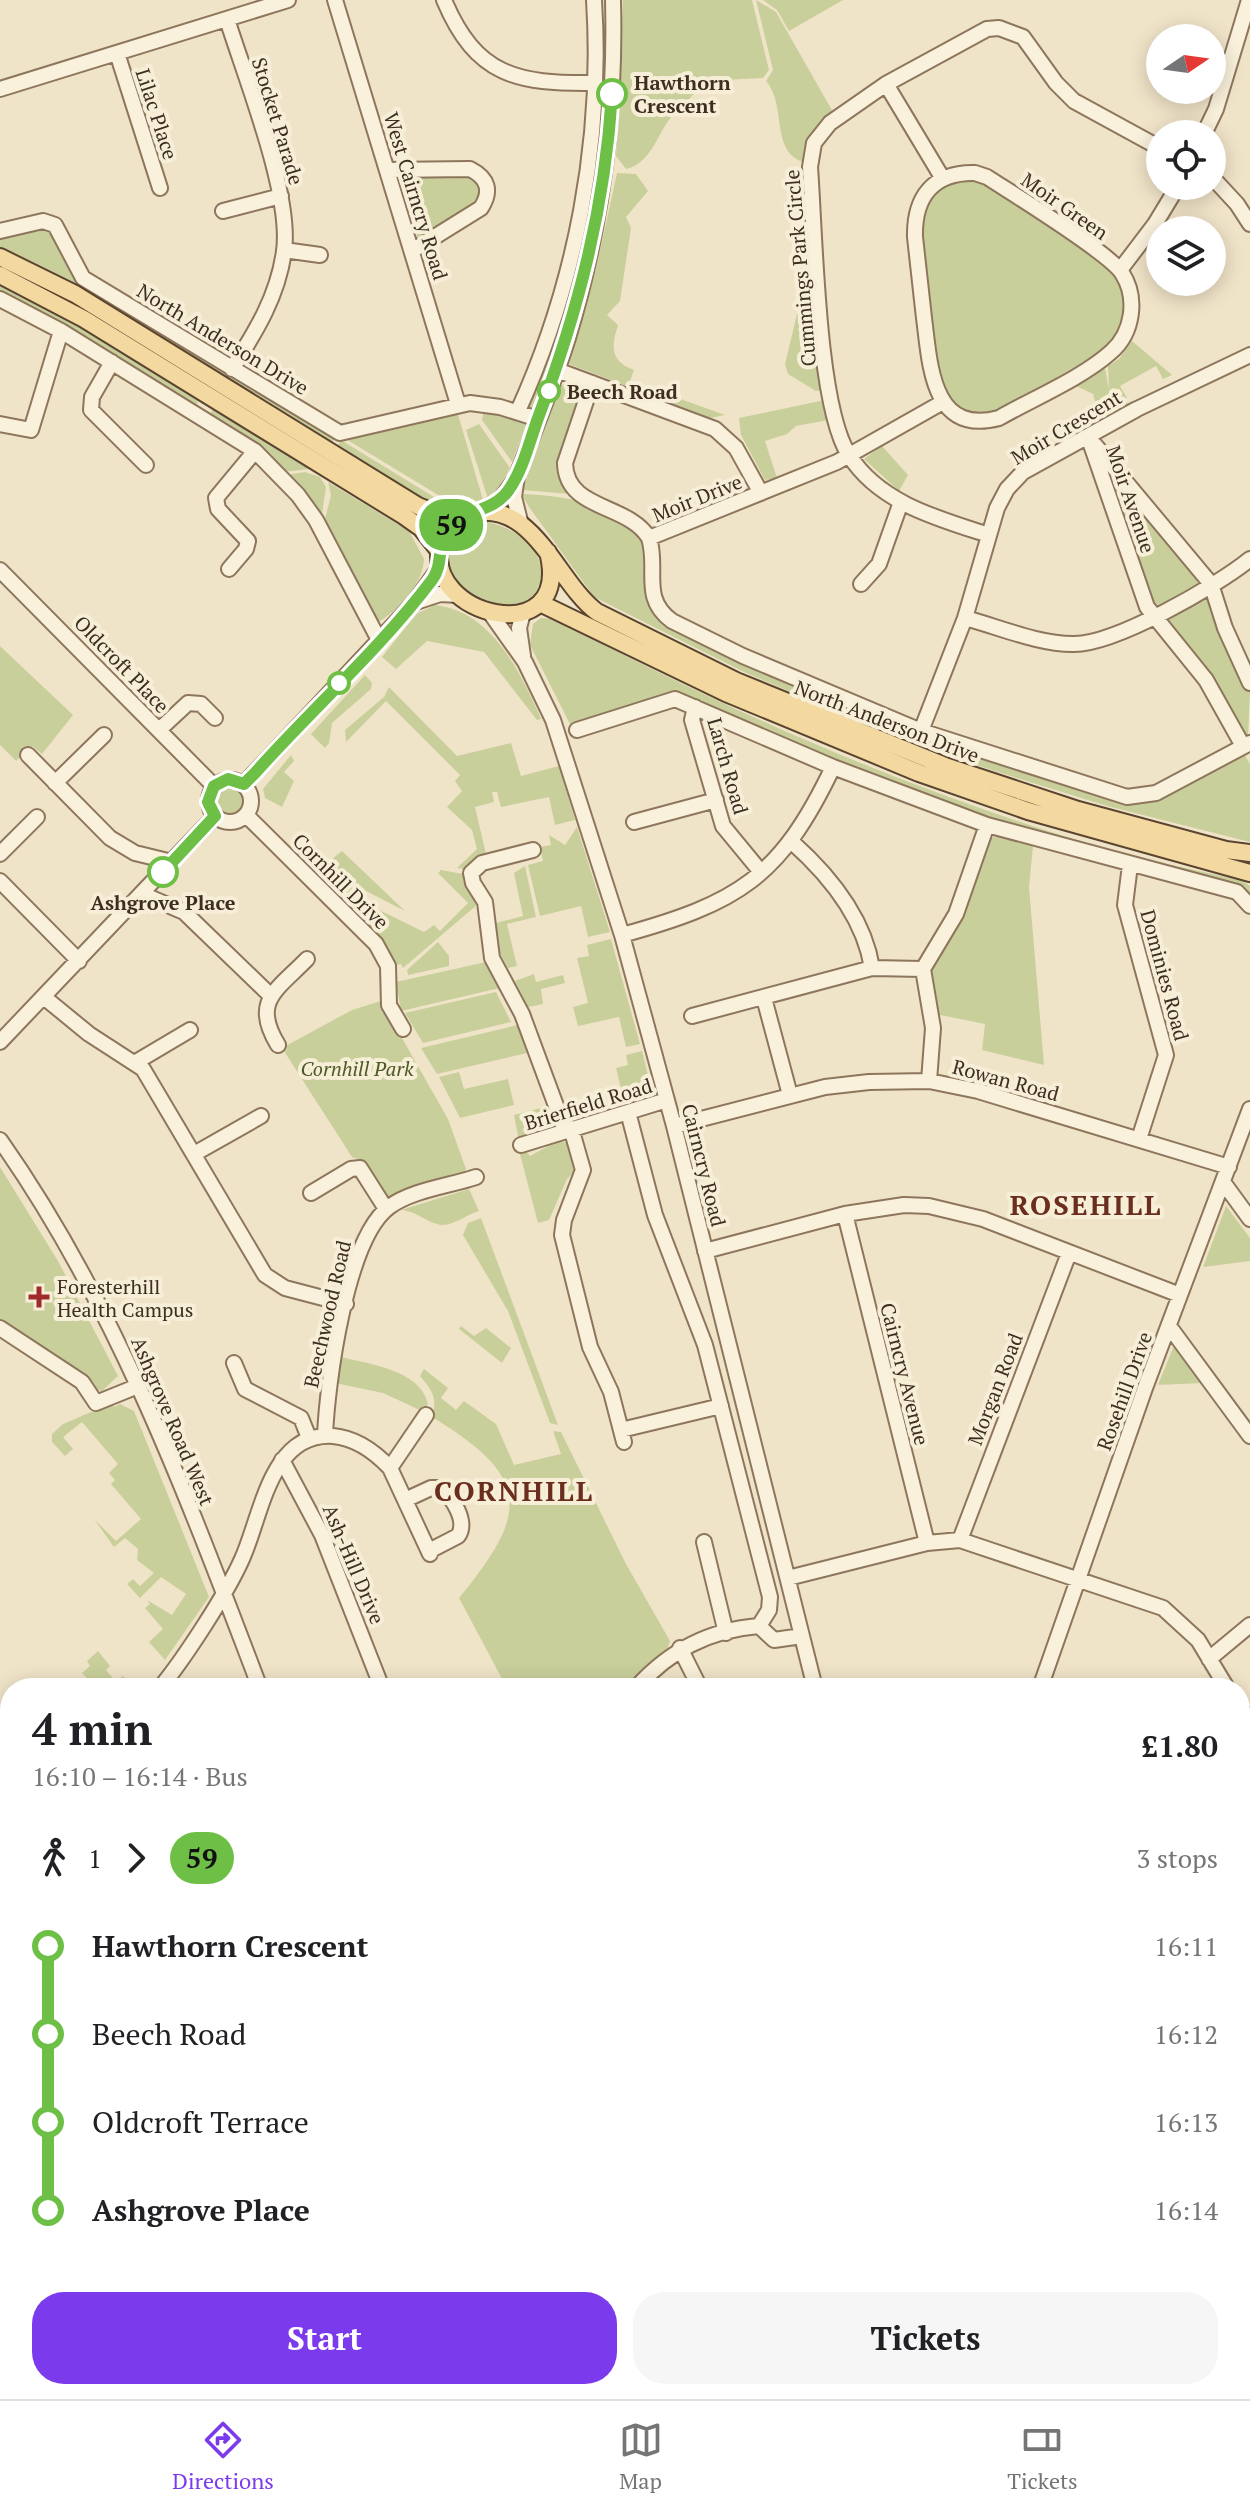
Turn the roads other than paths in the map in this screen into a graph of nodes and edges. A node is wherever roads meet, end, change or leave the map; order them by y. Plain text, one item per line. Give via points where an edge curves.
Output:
1 (335, 0) edge
2 (444, 0) edge
3 (594, 0) edge
4 (613, 0) edge
5 (1249, 0) edge
6 (284, 1) edge
7 (227, 19) junction
8 (117, 53) junction
9 (594, 83) junction
10 (886, 84) junction
11 (0, 89) edge
12 (1211, 120) edge
13 (1146, 140) edge
14 (387, 170) junction
15 (943, 179) junction
16 (160, 188) dead end
17 (1226, 194) edge
18 (281, 196) junction
19 (1168, 200) edge
20 (223, 211) dead end
21 (1250, 224) edge
22 (0, 231) edge
23 (576, 238) junction
24 (594, 242) junction
25 (284, 250) junction
26 (412, 251) junction
27 (320, 255) dead end
28 (0, 257) edge
29 (1120, 270) junction
30 (0, 275) edge
31 (0, 299) edge
32 (61, 331) junction
33 (1250, 355) edge
34 (112, 362) junction
35 (232, 369) junction
36 (557, 370) junction
37 (592, 383) junction
38 (943, 402) junction
39 (458, 404) junction
40 (518, 411) junction
41 (538, 419) junction
42 (0, 424) edge
43 (1088, 436) junction
44 (255, 451) junction
45 (849, 456) junction
46 (146, 465) dead end
47 (517, 476) junction
48 (761, 493) junction
49 (901, 502) junction
50 (473, 513) junction
51 (521, 525) junction
52 (989, 535) junction
53 (649, 538) junction
54 (548, 552) junction
55 (440, 559) junction
56 (1250, 559) edge
57 (229, 569) dead end
58 (0, 570) edge
59 (861, 584) dead end
60 (1211, 584) junction
61 (458, 595) junction
62 (414, 603) junction
63 (540, 603) junction
64 (523, 613) junction
65 (491, 614) junction
66 (1153, 615) junction
67 (965, 618) junction
68 (379, 640) junction
69 (525, 662) junction
70 (1250, 683) edge
71 (695, 707) junction
72 (215, 718) dead end
73 (159, 730) junction
74 (577, 730) dead end
75 (921, 731) junction
76 (104, 735) dead end
77 (1247, 744) edge
78 (28, 755) dead end
79 (833, 767) junction
80 (55, 783) junction
81 (244, 784) junction
82 (214, 786) junction
83 (716, 800) junction
84 (246, 815) junction
85 (215, 816) junction
86 (37, 817) dead end
87 (634, 822) dead end
88 (987, 825) junction
89 (792, 842) junction
90 (533, 850) dead end
91 (1250, 853) edge
92 (0, 854) edge
93 (172, 862) junction
94 (1130, 865) junction
95 (761, 872) junction
96 (1250, 873) edge
97 (0, 881) edge
98 (142, 894) junction
99 (1250, 906) edge
100 (622, 935) junction
101 (307, 959) dead end
102 (79, 961) junction
103 (872, 968) junction
104 (923, 969) junction
105 (271, 996) junction
106 (45, 998) junction
107 (764, 998) junction
108 (692, 1016) dead end
109 (403, 1029) dead end
110 (190, 1030) dead end
111 (0, 1042) edge
112 (278, 1045) dead end
113 (136, 1062) junction
114 (929, 1081) junction
115 (790, 1095) junction
116 (667, 1100) junction
117 (1250, 1109) edge
118 (628, 1112) junction
119 (261, 1116) dead end
120 (674, 1126) junction
121 (568, 1129) junction
122 (1139, 1139) junction
123 (0, 1140) edge
124 (521, 1145) dead end
125 (194, 1154) junction
126 (1229, 1167) junction
127 (476, 1177) dead end
128 (1223, 1182) junction
129 (311, 1193) dead end
130 (386, 1209) junction
131 (845, 1214) junction
132 (1250, 1219) edge
133 (705, 1251) junction
134 (1069, 1253) junction
135 (1180, 1295) junction
136 (346, 1304) junction
137 (1169, 1326) junction
138 (0, 1328) edge
139 (234, 1363) dead end
140 (138, 1386) junction
141 (721, 1406) junction
142 (426, 1415) dead end
143 (325, 1436) junction
144 (1250, 1436) edge
145 (309, 1438) junction
146 (282, 1460) junction
147 (390, 1468) junction
148 (405, 1500) junction
149 (960, 1540) junction
150 (704, 1542) dead end
151 (927, 1543) junction
152 (788, 1578) junction
153 (1078, 1579) junction
154 (222, 1592) junction
155 (1250, 1625) edge
156 (759, 1626) junction
157 (726, 1633) junction
158 (802, 1636) junction
159 (680, 1648) junction
160 (1209, 1659) junction
161 (166, 1678) edge
162 (256, 1678) edge
163 (378, 1678) edge
164 (645, 1678) edge
165 (695, 1678) edge
166 (812, 1678) edge
167 (1043, 1678) edge
168 (1221, 1678) edge

1 - 14 street, West Cairncry Road
2 - 9 street via 477,55 505,73
3 - 9 street
4 - 24 street via 608,157
5 - 12 street
6 - 7 street
7 - 8 street
7 - 18 street, Stocket Parade
8 - 11 street
8 - 16 street, Lilac Place
9 - 23 street
10 - 13 street, Cummings Park Circle via 974,33 999,28 1023,37 1074,101
10 - 15 street
10 - 45 street, Cummings Park Circle via 830,123 811,155 824,346 836,421
14 - 26 street, West Cairncry Road
14 - 26 street via 470,169 488,184 481,208
15 - 29 street, Moir Green via 970,173 987,177
15 - 38 street via 924,194 914,216 930,365
17 - 21 street
18 - 20 street
18 - 25 street, Stocket Parade
19 - 29 street
22 - 35 street, North Anderson Drive via 37,222 55,225 83,278
23 - 24 street
23 - 40 street via 553,328
24 - 36 street
25 - 27 street
25 - 35 street, Stocket Parade via 264,318
26 - 39 street, West Cairncry Road
28 - 50 main road, North Anderson Drive via 75,294 418,506 445,517
29 - 38 street via 1131,315 1122,340 1103,359 999,418 972,419
30 - 55 main road via 74,313 404,516 421,528
31 - 32 street
32 - 34 street
32 - 42 street via 31,430
33 - 43 street, Moir Crescent
34 - 44 street
34 - 46 street via 92,397 91,410
35 - 39 street, North Anderson Drive via 340,433
36 - 37 street
36 - 41 street
37 - 48 street via 715,429 736,448
37 - 53 street, Moir Drive via 565,474 583,498 636,522
38 - 45 street, Moir Drive
39 - 40 street
40 - 41 street
41 - 47 street
43 - 52 street, Moir Crescent via 1023,472 1007,489
43 - 60 street, Moir Avenue
43 - 66 street, Moir Avenue
44 - 57 street via 216,498 218,509 248,541
44 - 68 street via 316,520
45 - 48 street, Moir Drive
45 - 49 street, Cummings Park Circle
47 - 50 street via 504,496
47 - 51 street via 514,497
48 - 53 street, Moir Drive
49 - 52 street, Cummings Park Circle
49 - 59 street via 879,564
50 - 51 main road via 495,513
50 - 55 main road via 450,526
51 - 54 main road
52 - 67 street, Moir Crescent
53 - 75 street, North Anderson Drive via 652,596 663,615 743,656
54 - 63 main road via 552,577
54 - 91 main road, North Anderson Drive via 597,612 802,710 1064,806
55 - 61 main road
55 - 62 street
56 - 60 street
58 - 73 street, Oldcroft Place
60 - 66 street
60 - 70 street, Moir Avenue
61 - 62 street via 440,594
61 - 65 main road
62 - 68 street
63 - 64 main road
63 - 96 main road, North Anderson Drive via 726,693 906,768 1028,811
64 - 65 main road
64 - 69 street, Cairncry Road via 519,628
65 - 69 street, Cairncry Road
66 - 67 street via 1113,637 1073,644
66 - 77 street, Moir Avenue via 1206,680
67 - 75 street, Moir Crescent
68 - 81 street
69 - 100 street, Cairncry Road via 564,750
71 - 74 street via 675,699
71 - 79 street
71 - 83 street, Larch Road via 692,720
72 - 73 street via 201,704 188,703
73 - 82 street, Oldcroft Place
75 - 77 street, North Anderson Drive via 1127,797 1156,793
76 - 80 street
78 - 80 street
79 - 88 street
79 - 89 street
80 - 93 street via 110,838 135,853
81 - 82 street via 228,779
81 - 84 street via 251,796
82 - 85 street via 208,802
83 - 87 street
83 - 95 street, Larch Road via 728,834
84 - 85 street via 231,822
84 - 109 street, Cornhill Drive via 376,944 388,966 389,1005
85 - 93 street
86 - 92 street
88 - 94 street
88 - 104 street via 956,914
89 - 95 street
89 - 103 street via 837,890 861,931
90 - 121 street via 482,863 470,878 485,902 492,958 522,1014
93 - 98 street
94 - 99 street via 1237,892
94 - 122 street, Dominies Road via 1125,905 1166,1055
95 - 100 street via 701,911
97 - 102 street
98 - 102 street
98 - 105 street via 184,912
100 - 116 street, Cairncry Road
101 - 105 street
102 - 106 street
103 - 104 street
103 - 107 street
104 - 114 street via 933,1028
105 - 112 street via 265,1020
106 - 111 street
106 - 113 street via 89,1034
107 - 108 street
107 - 115 street
110 - 113 street
113 - 125 street
114 - 115 street, Rowan Road via 869,1082
114 - 122 street, Rowan Road
115 - 120 street, Rowan Road
116 - 118 street, Brierfield Road
116 - 120 street, Cairncry Road
117 - 126 street, Rosehill Drive
118 - 121 street, Brierfield Road
118 - 141 street via 655,1215 699,1326
119 - 125 street
120 - 133 street, Cairncry Road
121 - 124 street, Brierfield Road
121 - 141 street via 583,1170 562,1235 590,1347 611,1392 623,1436
122 - 126 street, Rowan Road
123 - 140 street, Ashgrove Road West via 85,1274
125 - 136 street via 265,1275 285,1288
126 - 128 street, Rosehill Drive
127 - 130 street
128 - 132 street
128 - 135 street, Rosehill Drive
129 - 130 street via 360,1168
130 - 136 street, Beechwood Road via 364,1240
131 - 133 street
131 - 134 street via 929,1206 983,1219
131 - 151 street, Cairncry Avenue
133 - 152 street, Cairncry Road
134 - 135 street
134 - 149 street, Morgan Road
135 - 137 street, Rosehill Drive
136 - 143 street, Beechwood Road via 328,1375
137 - 144 street
137 - 153 street, Rosehill Drive
138 - 140 street via 82,1382 96,1403
139 - 145 street via 245,1389 301,1418
140 - 154 street, Ashgrove Road West
141 - 156 street via 770,1597
142 - 147 street
143 - 145 street
143 - 147 street via 357,1442
145 - 146 street
146 - 154 street via 242,1559
146 - 163 street, Ash-Hill Drive via 322,1535
147 - 148 street
148 - 148 street via 436,1487 449,1495 462,1532 430,1553
149 - 151 street
149 - 153 street
150 - 157 street
151 - 152 street
152 - 158 street, Cairncry Road
153 - 160 street via 1163,1608 1198,1640
153 - 167 street, Rosehill Drive
154 - 161 street
154 - 162 street, Ashgrove Road West
155 - 160 street
156 - 157 street
156 - 158 street via 774,1640
157 - 159 street
158 - 166 street, Cairncry Road
159 - 164 street
159 - 165 street
160 - 168 street

